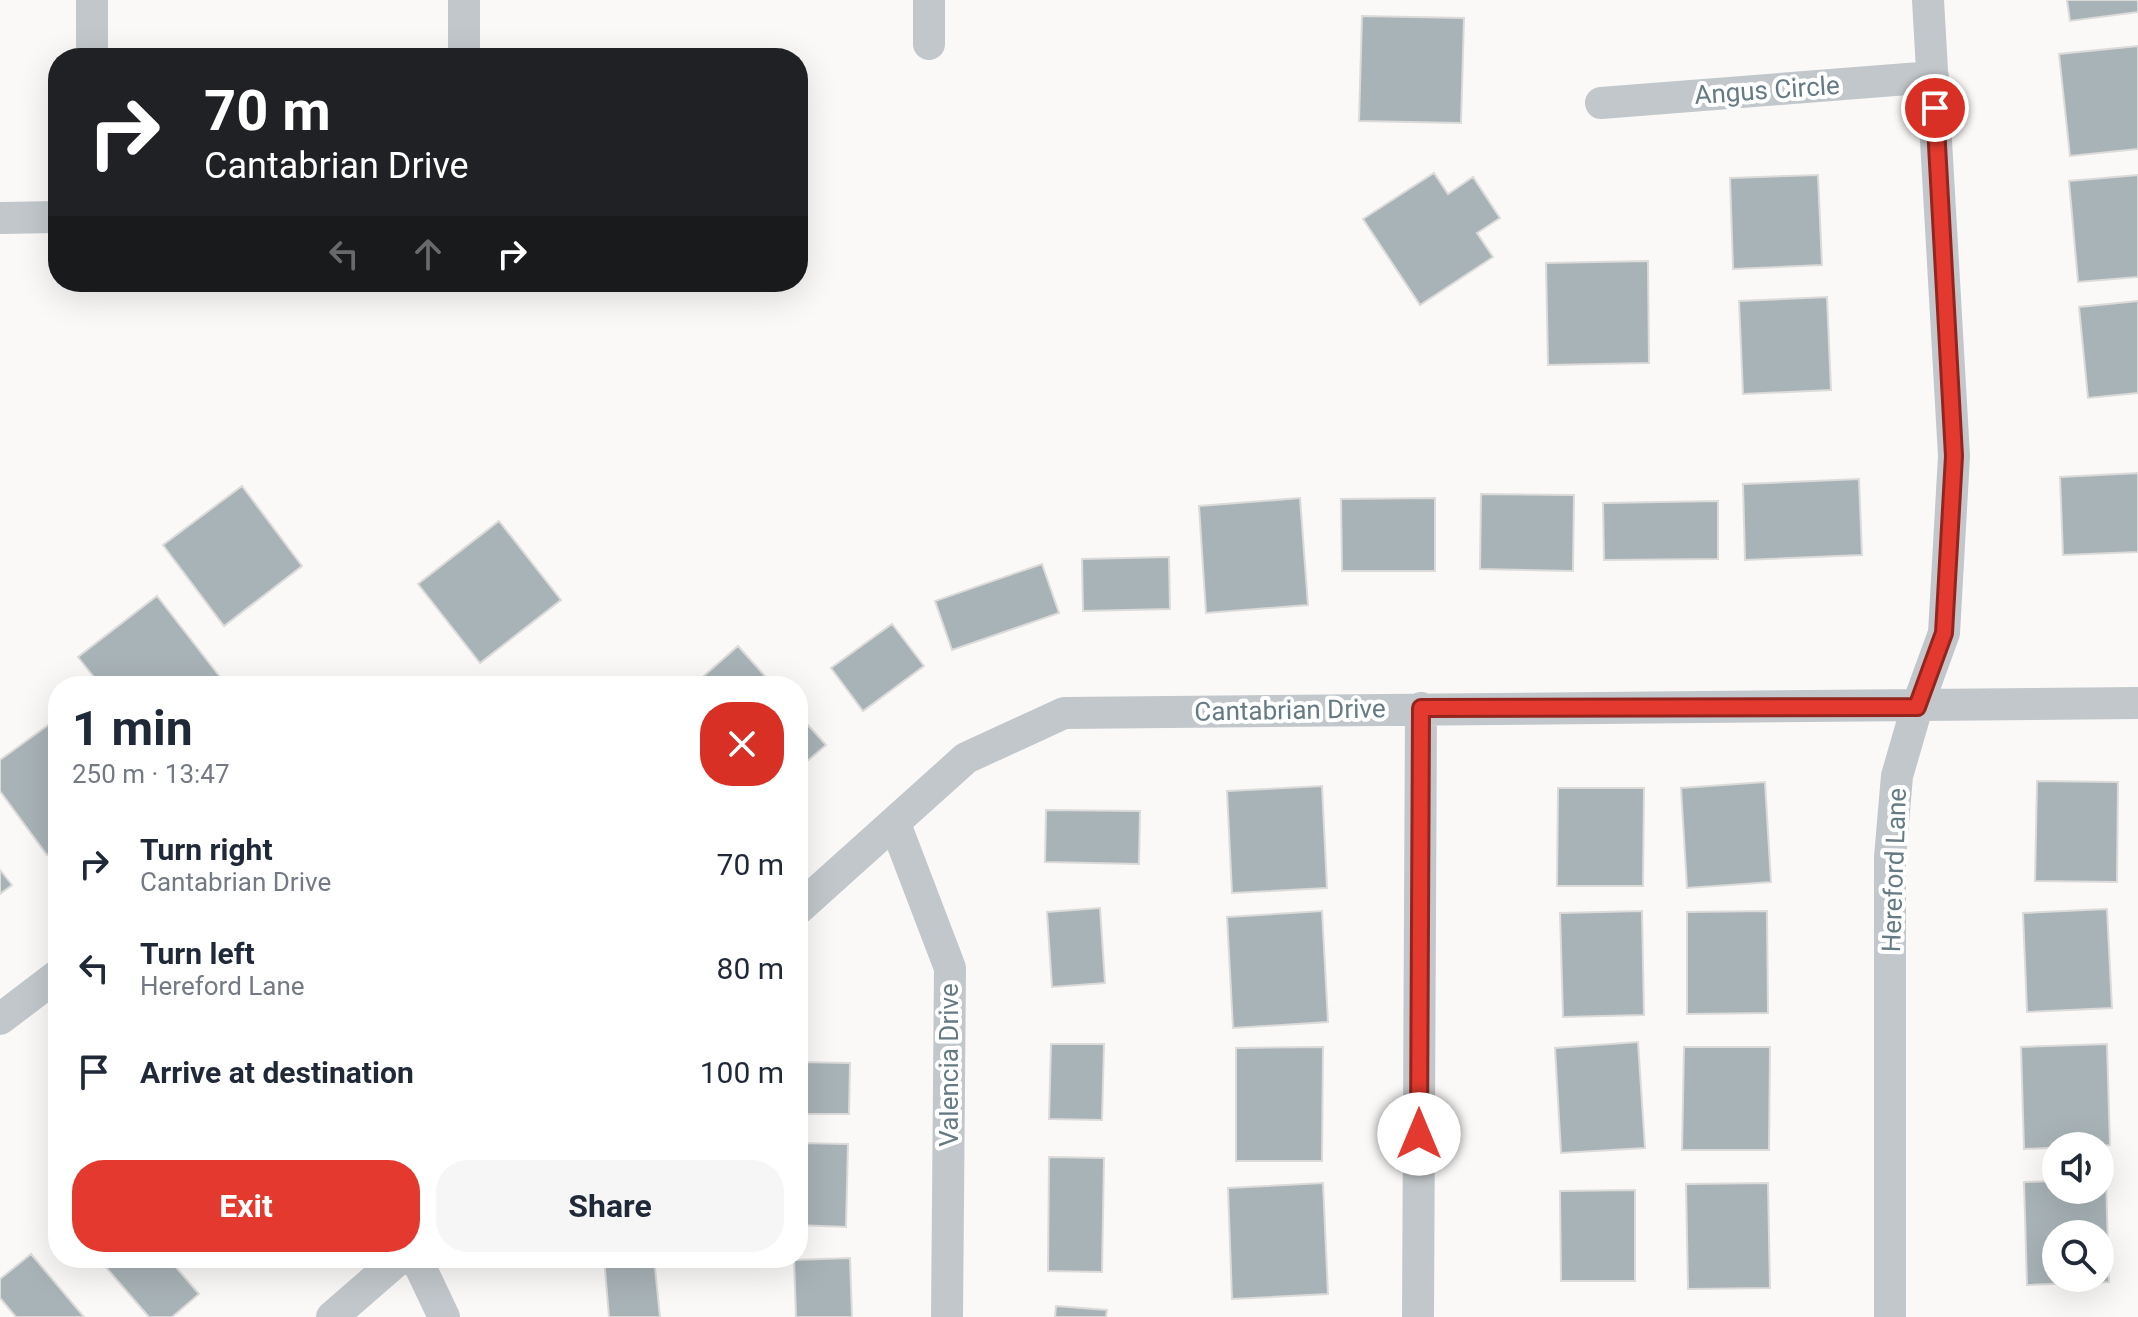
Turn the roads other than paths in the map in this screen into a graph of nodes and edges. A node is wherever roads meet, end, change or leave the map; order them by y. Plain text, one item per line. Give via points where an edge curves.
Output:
1 (92, 0) edge
2 (464, 0) edge
3 (929, 0) edge
4 (1928, 0) edge
5 (929, 44) dead end
6 (92, 48) edge
7 (464, 48) edge
8 (1933, 77) junction
9 (1601, 103) dead end
10 (48, 217) edge
11 (0, 218) edge
12 (2138, 703) edge
13 (1917, 707) junction
14 (1421, 708) junction
15 (895, 824) junction
16 (808, 900) edge
17 (48, 983) edge
18 (0, 1019) edge
19 (388, 1268) edge
20 (421, 1268) edge
21 (332, 1317) edge
22 (444, 1317) edge
23 (947, 1317) edge
24 (1418, 1317) edge
25 (1890, 1317) edge

1 - 6 street
2 - 7 street
3 - 5 street
4 - 8 street, Hereford Lane
8 - 9 street, Angus Circle
8 - 13 street, Hereford Lane via 1954,456 1944,633
10 - 11 street
12 - 13 street, Cantabrian Drive
13 - 14 street, Cantabrian Drive
13 - 25 street, Hereford Lane via 1897,776 1890,857
14 - 15 street, Cantabrian Drive via 1064,713 966,758
14 - 24 street
15 - 16 street, Cantabrian Drive
15 - 23 street, Valencia Drive via 950,968
17 - 18 street
19 - 21 street
20 - 22 street

